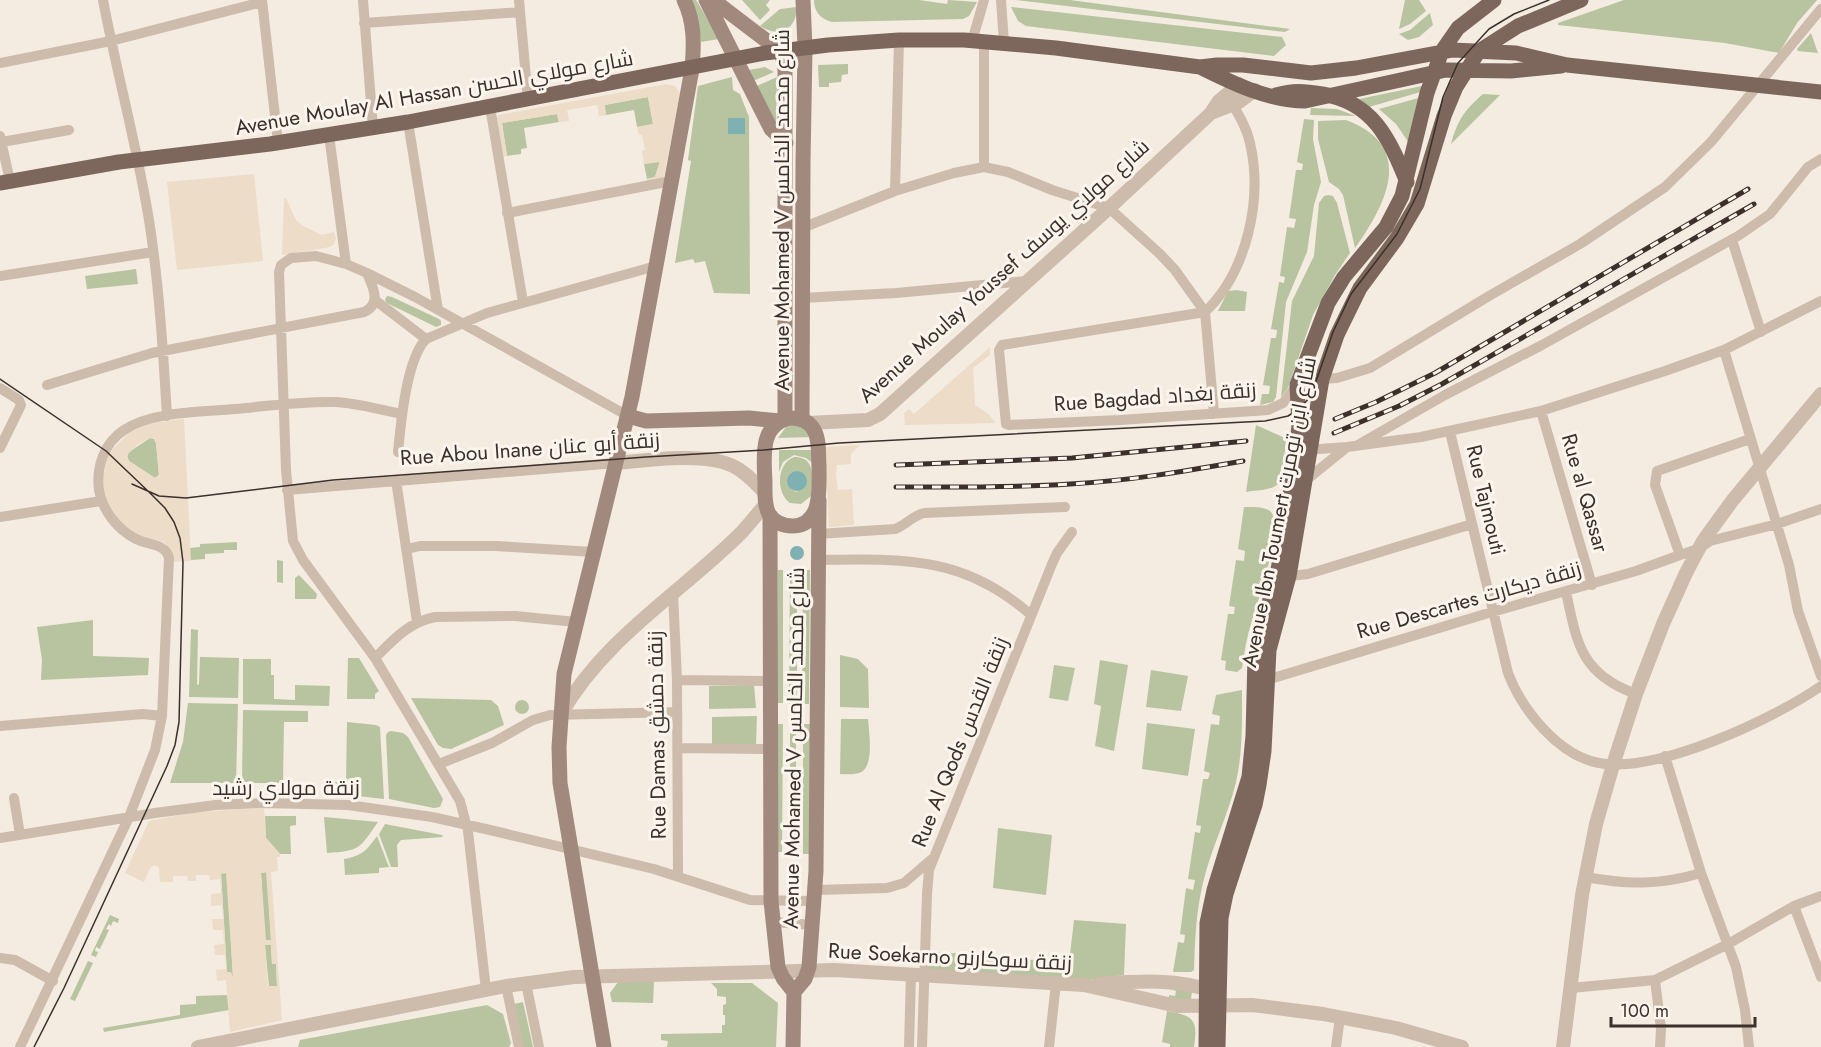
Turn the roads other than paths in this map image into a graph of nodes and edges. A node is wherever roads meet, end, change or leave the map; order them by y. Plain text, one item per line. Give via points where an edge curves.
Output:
1 (104, 0) edge
2 (363, 0) edge
3 (519, 0) edge
4 (684, 0) edge
5 (706, 0) edge
6 (713, 0) edge
7 (803, 0) edge
8 (984, 0) edge
9 (1001, 0) edge
10 (1494, 0) edge
11 (1581, 0) edge
12 (262, 1) edge
13 (1821, 9) edge
14 (520, 12) junction
15 (364, 23) junction
16 (899, 40) junction
17 (111, 41) junction
18 (978, 41) junction
19 (1004, 43) junction
20 (806, 48) junction
21 (780, 51) junction
22 (1442, 51) junction
23 (1479, 51) junction
24 (735, 59) junction
25 (0, 63) edge
26 (1567, 65) junction
27 (1200, 67) junction
28 (1356, 68) junction
29 (692, 69) junction
30 (1466, 69) junction
31 (1433, 72) junction
32 (1239, 84) junction
33 (1756, 86) junction
34 (1255, 90) junction
35 (1821, 92) edge
36 (1333, 95) junction
37 (528, 100) junction
38 (1233, 105) junction
39 (490, 107) junction
40 (1211, 113) junction
41 (408, 122) junction
42 (373, 128) junction
43 (69, 130) dead end
44 (329, 135) junction
45 (1, 139) edge
46 (278, 143) junction
47 (786, 143) junction
48 (1821, 159) edge
49 (138, 160) junction
50 (984, 167) junction
51 (671, 181) junction
52 (5, 182) edge
53 (1407, 182) junction
54 (895, 191) junction
55 (1109, 208) junction
56 (507, 213) junction
57 (802, 228) junction
58 (1732, 240) junction
59 (153, 252) junction
60 (346, 264) junction
61 (656, 266) junction
62 (367, 273) junction
63 (0, 276) edge
64 (1026, 281) junction
65 (801, 298) junction
66 (375, 300) junction
67 (1821, 301) edge
68 (523, 302) junction
69 (438, 310) junction
70 (1205, 312) junction
71 (461, 323) junction
72 (281, 328) junction
73 (1761, 332) junction
74 (426, 339) junction
75 (1724, 350) junction
76 (162, 351) junction
77 (1322, 380) junction
78 (46, 385) dead end
79 (1297, 386) junction
80 (0, 388) edge
81 (1821, 394) edge
82 (283, 404) junction
83 (1541, 411) junction
84 (402, 414) junction
85 (1214, 414) junction
86 (168, 416) junction
87 (628, 416) junction
88 (783, 420) junction
89 (805, 421) junction
90 (1450, 432) junction
91 (1750, 439) junction
92 (1352, 447) junction
93 (0, 448) edge
94 (1303, 450) junction
95 (398, 452) dead end
96 (616, 463) junction
97 (1760, 468) junction
98 (396, 480) junction
99 (1305, 481) junction
100 (287, 490) junction
101 (819, 500) junction
102 (101, 501) junction
103 (767, 504) junction
104 (1065, 507) dead end
105 (1821, 509) edge
106 (0, 517) edge
107 (1472, 524) junction
108 (1777, 524) junction
109 (1072, 532) dead end
110 (818, 534) junction
111 (407, 549) junction
112 (1698, 549) junction
113 (594, 552) junction
114 (1680, 555) junction
115 (818, 560) junction
116 (1289, 576) junction
117 (1592, 585) junction
118 (1566, 592) junction
119 (673, 593) junction
120 (1492, 612) junction
121 (1031, 615) junction
122 (417, 622) junction
123 (576, 622) junction
124 (375, 658) junction
125 (1821, 676) edge
126 (677, 680) junction
127 (1267, 680) junction
128 (771, 681) junction
129 (1821, 686) edge
130 (1636, 694) junction
131 (677, 712) junction
132 (561, 714) junction
133 (162, 716) junction
134 (0, 726) edge
135 (678, 748) junction
136 (771, 749) junction
137 (1665, 756) junction
138 (438, 764) junction
139 (1613, 765) junction
140 (14, 798) dead end
141 (129, 817) junction
142 (467, 824) junction
143 (20, 835) junction
144 (0, 838) edge
145 (570, 849) junction
146 (935, 857) junction
147 (1701, 873) junction
148 (678, 876) junction
149 (1586, 877) junction
150 (815, 896) junction
151 (1821, 896) edge
152 (771, 901) junction
153 (1794, 906) junction
154 (772, 922) junction
155 (813, 925) junction
156 (1728, 944) junction
157 (0, 958) edge
158 (779, 971) junction
159 (808, 971) junction
160 (918, 975) junction
161 (591, 976) junction
162 (1821, 977) edge
163 (53, 981) junction
164 (1655, 981) junction
165 (1056, 982) junction
166 (526, 983) junction
167 (1083, 985) junction
168 (506, 986) junction
169 (1571, 988) junction
170 (486, 990) junction
171 (794, 992) junction
172 (1213, 999) junction
173 (1340, 1017) junction
174 (20, 1047) edge
175 (198, 1047) edge
176 (519, 1047) edge
177 (539, 1047) edge
178 (604, 1047) edge
179 (793, 1047) edge
180 (909, 1047) edge
181 (922, 1047) edge
182 (1049, 1047) edge
183 (1206, 1047) edge
184 (1218, 1047) edge
185 (1336, 1047) edge
186 (1462, 1047) edge
187 (1563, 1047) edge
188 (1659, 1047) edge
189 (1749, 1047) edge

1 - 17 street
2 - 15 street
3 - 14 street
4 - 29 main road via 694,39
5 - 24 main road, Avenue Mohamed V شارع محمد الخامس
6 - 21 main road, Avenue Mohamed V شارع محمد الخامس
7 - 20 main road, Avenue Mohamed V شارع محمد الخامس
8 - 18 street
9 - 19 street
10 - 22 main road, Avenue Ibn Toumert شارع ابن تومرت via 1458,28
11 - 23 main road via 1518,26
12 - 17 street
12 - 46 street
13 - 33 street
14 - 15 street
14 - 37 street
15 - 42 street
16 - 18 main road, Avenue Moulay Al Hassan شارع مولاي الحسن
16 - 20 main road, Avenue Moulay Al Hassan شارع مولاي الحسن
16 - 54 street
17 - 25 street
17 - 49 street
18 - 19 main road, Avenue Moulay Al Hassan شارع مولاي الحسن
18 - 50 street
19 - 27 main road, Avenue Moulay Al Hassan شارع مولاي الحسن
20 - 21 main road, Avenue Moulay Al Hassan شارع مولاي الحسن
20 - 57 main road, Avenue Mohamed V شارع محمد الخامس
21 - 24 main road, Avenue Moulay Al Hassan شارع مولاي الحسن
21 - 47 main road, Avenue Mohamed V شارع محمد الخامس via 786,70
22 - 23 main road
22 - 28 main road
22 - 31 main road, Avenue Ibn Toumert شارع ابن تومرت
23 - 26 main road via 1523,54
23 - 30 main road, Avenue Ibn Toumert شارع ابن تومرت
24 - 29 main road, Avenue Moulay Al Hassan شارع مولاي الحسن
24 - 47 main road, Avenue Mohamed V شارع محمد الخامس via 771,129
26 - 30 main road via 1511,71
26 - 33 main road
27 - 28 main road via 1243,65 1311,73
27 - 32 main road
28 - 32 main road via 1313,78 1256,74
29 - 37 main road, Avenue Moulay Al Hassan شارع مولاي الحسن
29 - 51 main road
30 - 31 main road
30 - 77 main road, Avenue Ibn Toumert شارع ابن تومرت via 1444,116 1418,204 1354,299
31 - 36 main road
31 - 53 main road, Avenue Ibn Toumert شارع ابن تومرت
32 - 34 main road
32 - 40 street, Avenue Moulay Youssef شارع مولاي يوسف
33 - 35 main road
33 - 77 street via 1680,174 1636,208 1370,368
34 - 36 main road via 1293,101
34 - 38 street, Avenue Moulay Youssef شارع مولاي يوسف
36 - 53 main road via 1353,103 1380,127
37 - 39 main road, Avenue Moulay Al Hassan شارع مولاي الحسن
38 - 40 street, Avenue Moulay Youssef شارع مولاي يوسف
38 - 70 street via 1246,131 1253,159 1253,207 1237,265 1221,296
39 - 41 main road, Avenue Moulay Al Hassan شارع مولاي الحسن
39 - 56 street
40 - 55 street, Avenue Moulay Youssef شارع مولاي يوسف
41 - 42 main road, Avenue Moulay Al Hassan شارع مولاي الحسن
41 - 69 street
42 - 44 main road, Avenue Moulay Al Hassan شارع مولاي الحسن
43 - 45 street
44 - 46 main road, Avenue Moulay Al Hassan شارع مولاي الحسن
44 - 60 street
45 - 52 street
46 - 49 main road, Avenue Moulay Al Hassan شارع مولاي الحسن
47 - 88 main road, Avenue Mohamed V شارع محمد الخامس
48 - 58 street via 1808,167 1770,214
49 - 52 main road, Avenue Moulay Al Hassan شارع مولاي الحسن
49 - 59 street
50 - 54 street
50 - 55 street
51 - 56 street
51 - 61 main road
53 - 79 main road, Avenue Ibn Toumert شارع ابن تومرت via 1386,227 1344,277 1328,303
54 - 57 street
55 - 64 street, Avenue Moulay Youssef شارع مولاي يوسف
55 - 70 street via 1175,270
56 - 68 street
57 - 65 main road, Avenue Mohamed V شارع محمد الخامس
58 - 73 street
58 - 92 street
59 - 63 street
59 - 76 street
60 - 62 street
60 - 72 street via 308,256 284,261 279,272
61 - 68 street
61 - 87 main road
62 - 66 street
62 - 69 street
64 - 65 street
64 - 89 street, Avenue Moulay Youssef شارع مولاي يوسف via 874,418
65 - 89 main road, Avenue Mohamed V شارع محمد الخامس
66 - 72 street via 364,312
66 - 74 street
67 - 73 street
68 - 71 street
69 - 71 street
70 - 85 street
70 - 85 street, Rue Bagdad زنقة بغداد via 1004,344 999,350 1006,423 1010,425
71 - 74 street
71 - 87 street
72 - 76 street
72 - 82 street
73 - 75 street
74 - 84 street via 413,367
75 - 83 street
75 - 91 street
76 - 78 street
76 - 86 street
77 - 94 main road, Avenue Ibn Toumert شارع ابن تومرت
79 - 85 street, Rue Bagdad زنقة بغداد via 1273,408
79 - 94 main road, Avenue Ibn Toumert شارع ابن تومرت
80 - 93 street via 19,400 21,406
81 - 97 street
82 - 84 street via 336,402
82 - 86 street
82 - 100 street
83 - 90 street
83 - 117 street, Rue al Qassar
84 - 95 street
86 - 102 street via 131,426 114,438 100,464
87 - 88 main road via 646,421
87 - 96 main road
88 - 89 main road
88 - 103 main road, Avenue Mohamed V شارع محمد الخامس via 769,432 764,444
89 - 101 main road, Avenue Mohamed V شارع محمد الخامس via 815,431 818,442
90 - 92 street
90 - 107 street, Rue Tajmouti
91 - 97 street
91 - 114 street via 1660,468 1655,476
92 - 94 street
92 - 99 street
94 - 99 main road, Avenue Ibn Toumert شارع ابن تومرت
94 - 172 main road, Avenue Ibn Toumert شارع ابن تومرت via 1255,657 1249,777 1208,916 1206,939
96 - 98 street, Rue Abou Inane زنقة أبو عنان
96 - 103 street, Rue Abou Inane زنقة أبو عنان via 715,460 744,472
96 - 113 main road
97 - 108 street
97 - 112 street
98 - 100 street, Rue Abou Inane زنقة أبو عنان
98 - 111 street
99 - 116 main road, Avenue Ibn Toumert شارع ابن تومرت
100 - 124 street via 295,548
101 - 103 main road via 812,516 801,524 785,525
101 - 110 main road, Avenue Mohamed V شارع محمد الخامس
102 - 106 street
102 - 133 street via 124,531 142,542 164,548 169,555
103 - 119 street via 743,531
103 - 128 main road, Avenue Mohamed V شارع محمد الخامس
104 - 110 street via 924,513 896,529
105 - 108 street, Rue Descartes زنقة ديكارت
107 - 116 street via 1308,574
107 - 120 street, Rue Tajmouti
108 - 112 street, Rue Descartes زنقة ديكارت via 1710,541
108 - 125 street via 1797,611
109 - 121 street, Rue Al Qods زنقة القدس via 1057,553
110 - 115 main road, Avenue Mohamed V شارع محمد الخامس
111 - 113 street via 496,546
111 - 122 street
112 - 114 street, Rue Descartes زنقة ديكارت
112 - 130 street
113 - 123 main road
114 - 117 street, Rue Descartes زنقة ديكارت
115 - 121 street via 895,560 936,565 987,584
115 - 150 main road, Avenue Mohamed V شارع محمد الخامس
116 - 127 main road, Avenue Ibn Toumert شارع ابن تومرت via 1272,633
117 - 118 street, Rue Descartes زنقة ديكارت
118 - 120 street, Rue Descartes زنقة ديكارت
118 - 130 street via 1578,641 1592,668 1609,682
119 - 126 street, Rue Damas زنقة دمشق
119 - 132 street via 587,674
120 - 127 street, Rue Descartes زنقة ديكارت
120 - 139 street, Rue Tajmouti via 1508,674 1531,716 1557,742 1581,757
121 - 146 street, Rue Al Qods زنقة القدس
122 - 123 street via 435,617 476,616
122 - 124 street
123 - 132 main road via 564,674
124 - 138 street
126 - 128 street
126 - 131 street, Rue Damas زنقة دمشق
127 - 172 main road, Avenue Ibn Toumert شارع ابن تومرت via 1259,785 1226,894
128 - 136 main road, Avenue Mohamed V شارع محمد الخامس
129 - 137 street, Rue Tajmouti via 1746,727
130 - 139 street
131 - 132 street
131 - 135 street, Rue Damas زنقة دمشق
132 - 138 street via 533,720
132 - 145 main road via 560,783
133 - 134 street via 143,714
133 - 141 street via 155,750
135 - 136 street
135 - 148 street, Rue Damas زنقة دمشق
136 - 152 main road, Avenue Mohamed V شارع محمد الخامس
137 - 139 street, Rue Tajmouti
137 - 147 street
138 - 142 street via 460,801
139 - 149 street
140 - 143 street
141 - 142 street, زنقة مولاي رشيد via 216,805 327,804 400,811
141 - 143 street, زنقة مولاي رشيد
141 - 163 street
142 - 145 street, زنقة مولاي رشيد
142 - 170 street
143 - 144 street, زنقة مولاي رشيد
145 - 148 street, زنقة مولاي رشيد
145 - 161 main road
146 - 150 street, زنقة مولاي رشيد via 904,883
146 - 160 street, Rue Al Qods زنقة القدس via 929,870
147 - 149 street via 1654,883
147 - 156 street
148 - 152 street, زنقة مولاي رشيد via 750,900
149 - 169 street
150 - 152 street, زنقة مولاي رشيد
150 - 155 main road, Avenue Mohamed V شارع محمد الخامس
151 - 153 street
152 - 154 main road, Avenue Mohamed V شارع محمد الخامس
153 - 156 street
153 - 162 street
154 - 155 street
154 - 158 main road, Avenue Mohamed V شارع محمد الخامس
155 - 159 main road, Avenue Mohamed V شارع محمد الخامس
156 - 164 street
156 - 189 street via 1741,988
157 - 163 street via 15,960
158 - 159 street, Rue Soekarno زنقة سوكارنو
158 - 161 street, Rue Soekarno زنقة سوكارنو
158 - 171 main road, Avenue Mohamed V شارع محمد الخامس
159 - 160 street, Rue Soekarno زنقة سوكارنو
159 - 171 main road, Avenue Mohamed V شارع محمد الخامس
160 - 165 street, Rue Soekarno زنقة سوكارنو
160 - 180 street
160 - 181 street
161 - 166 street, Rue Soekarno زنقة سوكارنو
161 - 178 main road
163 - 174 street
164 - 169 street
164 - 188 street via 1661,1029
165 - 167 street, Rue Soekarno زنقة سوكارنو
165 - 182 street
166 - 168 street, Rue Soekarno زنقة سوكارنو
166 - 177 street
167 - 172 street, Rue Soekarno زنقة سوكارنو via 1168,1005
167 - 172 street, Rue Soekarno زنقة سوكارنو via 1182,983
168 - 170 street, Rue Soekarno زنقة سوكارنو
168 - 176 street
169 - 187 street
170 - 175 street, Rue Soekarno زنقة سوكارنو
171 - 179 main road
172 - 173 street, Rue Soekarno زنقة سوكارنو
172 - 183 main road, Avenue Ibn Toumert شارع ابن تومرت
172 - 184 main road, Avenue Ibn Toumert شارع ابن تومرت
173 - 185 street
173 - 186 street, Rue Soekarno زنقة سوكارنو

